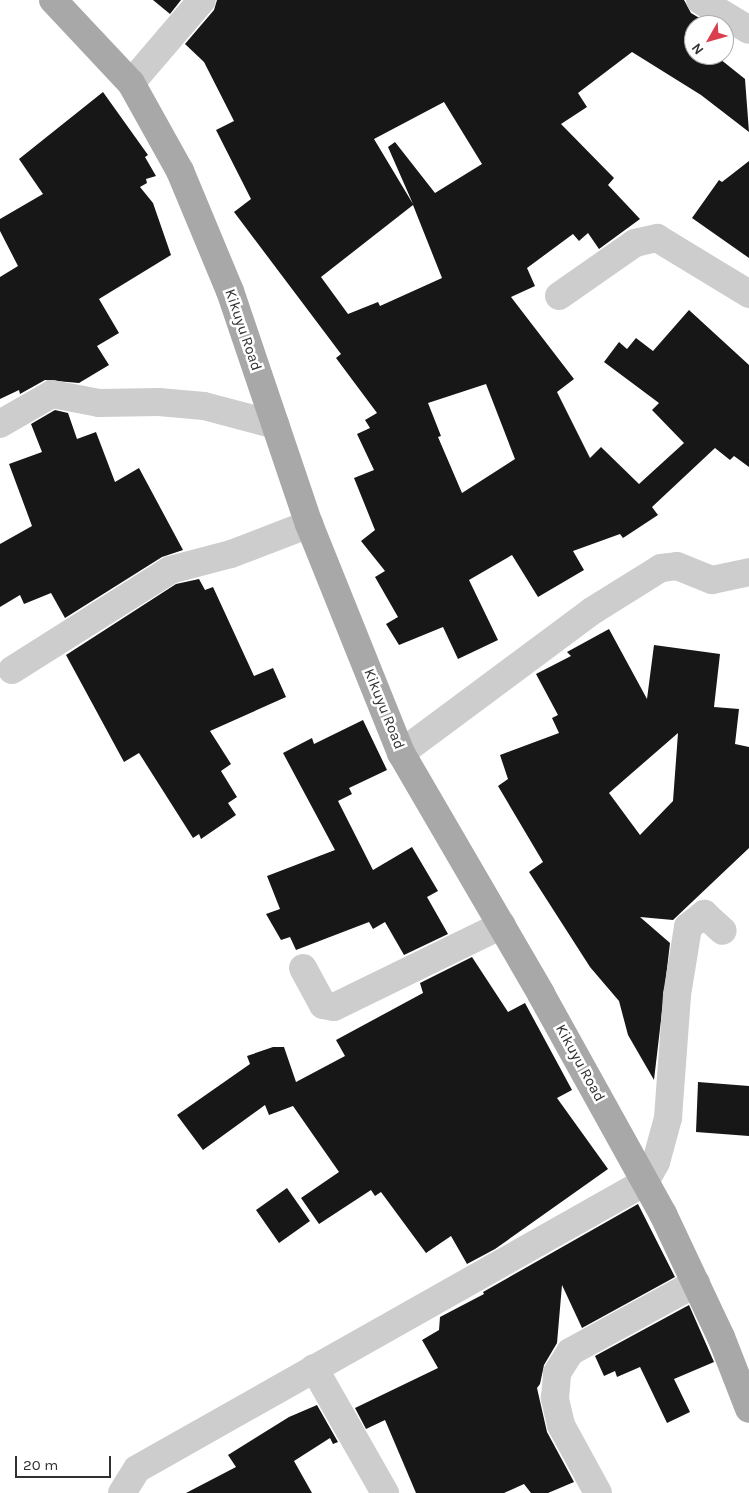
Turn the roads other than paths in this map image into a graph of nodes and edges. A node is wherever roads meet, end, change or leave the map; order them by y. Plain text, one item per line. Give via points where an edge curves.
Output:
1 (53, 0) edge
2 (202, 0) edge
3 (700, 0) edge
4 (749, 30) edge
5 (131, 84) junction
6 (749, 294) edge
7 (559, 296) dead end
8 (0, 424) edge
9 (276, 425) junction
10 (309, 524) junction
11 (749, 572) edge
12 (12, 670) dead end
13 (401, 753) junction
14 (502, 925) junction
15 (723, 931) dead end
16 (303, 968) dead end
17 (645, 1182) junction
18 (696, 1283) junction
19 (314, 1368) junction
20 (749, 1409) edge
21 (122, 1493) edge
22 (385, 1493) edge
23 (598, 1493) edge

1 - 5 main road, Kikuyu Road
2 - 5 street
3 - 4 street
5 - 9 main road, Kikuyu Road via 180,171 230,291
6 - 7 street via 658,238 635,243
8 - 9 street via 52,394 99,403 204,406
9 - 10 main road, Kikuyu Road
10 - 12 street via 231,554 170,570
10 - 13 main road, Kikuyu Road
11 - 13 street via 712,580 677,566 662,568 592,610
13 - 14 main road, Kikuyu Road
14 - 16 street via 334,1007 323,1005
14 - 17 main road, Kikuyu Road
15 - 17 street via 704,914 688,927 676,1001 668,1118 656,1162
17 - 18 main road, Kikuyu Road
17 - 19 street
18 - 20 main road, Kikuyu Road
18 - 23 street via 570,1352 557,1373 555,1398 561,1425
19 - 21 street via 137,1469
19 - 22 street

